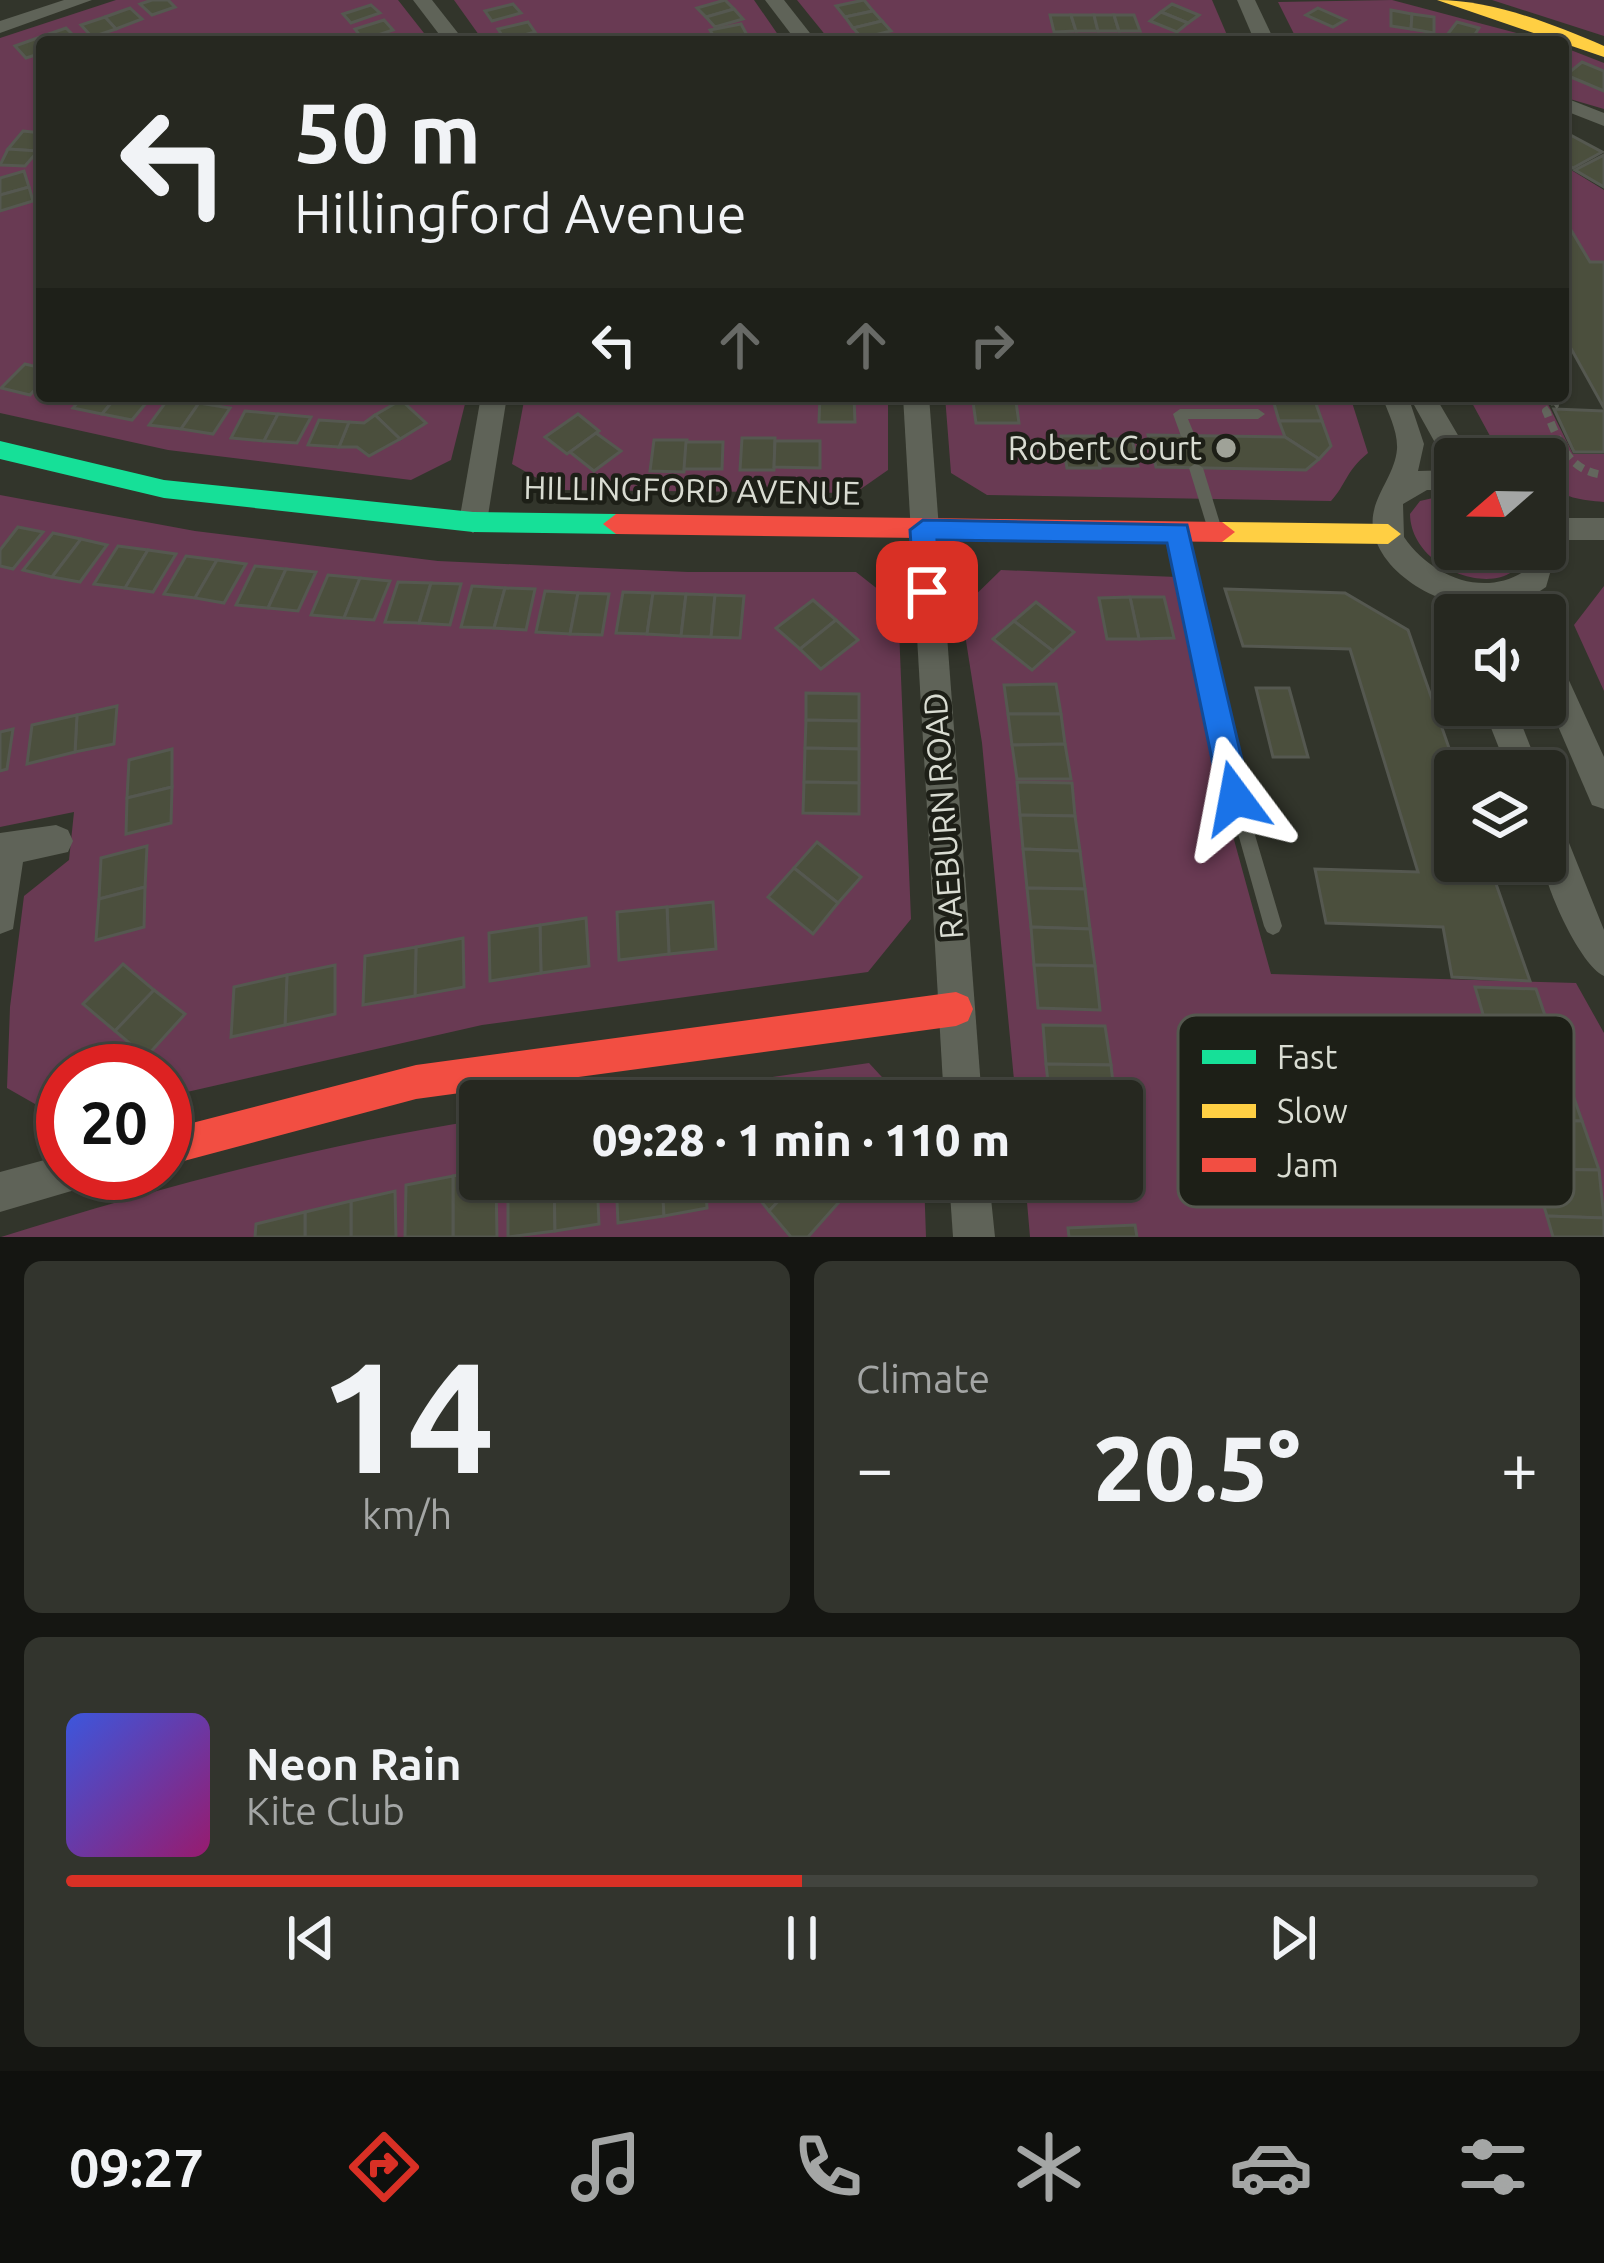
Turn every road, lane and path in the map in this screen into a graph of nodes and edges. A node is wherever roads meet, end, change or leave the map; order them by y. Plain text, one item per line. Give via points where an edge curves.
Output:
1 (83, 0) edge
2 (422, 0) edge
3 (774, 0) edge
4 (1246, 0) edge
5 (1445, 0) edge
6 (0, 27) edge
7 (450, 36) edge
8 (802, 36) edge
9 (1262, 36) edge
10 (1565, 36) edge
11 (1569, 38) edge
12 (1604, 52) edge
13 (1569, 105) edge
14 (1604, 120) edge
15 (493, 402) edge
16 (916, 402) edge
17 (1397, 402) edge
18 (1425, 402) edge
19 (1555, 402) edge
20 (1258, 414) dead end
21 (1188, 436) dead end
22 (1446, 438) edge
23 (0, 450) edge
24 (1196, 468) dead end
25 (1604, 475) edge
26 (1434, 481) edge
27 (1393, 497) junction
28 (473, 522) junction
29 (1566, 529) edge
30 (1604, 529) edge
31 (923, 530) junction
32 (1178, 532) junction
33 (1216, 532) junction
34 (1388, 534) junction
35 (1541, 570) edge
36 (1530, 584) junction
37 (1438, 585) junction
38 (1444, 594) edge
39 (1530, 594) edge
40 (1566, 708) edge
41 (1604, 794) edge
42 (56, 841) dead end
43 (3, 848) edge
44 (1566, 878) edge
45 (0, 917) edge
46 (1273, 926) dead end
47 (1604, 958) edge
48 (956, 1009) junction
49 (961, 1080) edge
50 (192, 1141) edge
51 (36, 1182) edge
52 (0, 1192) edge
53 (971, 1200) edge
54 (974, 1237) edge

1 - 6 street
2 - 7 street
3 - 8 street
4 - 9 street
5 - 10 street
11 - 12 street
13 - 14 street
15 - 28 street
16 - 31 street, RAEBURN ROAD
17 - 27 street via 1412,448
18 - 22 street
19 - 25 path via 1546,411 1575,469
20 - 21 lane via 1180,414
23 - 28 street, HILLINGFORD AVENUE via 164,489
24 - 33 lane
26 - 27 street via 1412,483
27 - 34 street
28 - 31 street, HILLINGFORD AVENUE
29 - 30 street
31 - 32 street, HILLINGFORD AVENUE
31 - 48 street, RAEBURN ROAD
32 - 33 street, HILLINGFORD AVENUE
32 - 46 lane via 1235,798
33 - 34 street, HILLINGFORD AVENUE
34 - 37 street via 1410,566
35 - 36 street
36 - 37 street via 1493,597
36 - 39 street
37 - 38 street
40 - 41 street
42 - 43 street
43 - 45 street
44 - 47 street
48 - 49 street, RAEBURN ROAD
48 - 50 street via 416,1082
51 - 52 street
53 - 54 street

